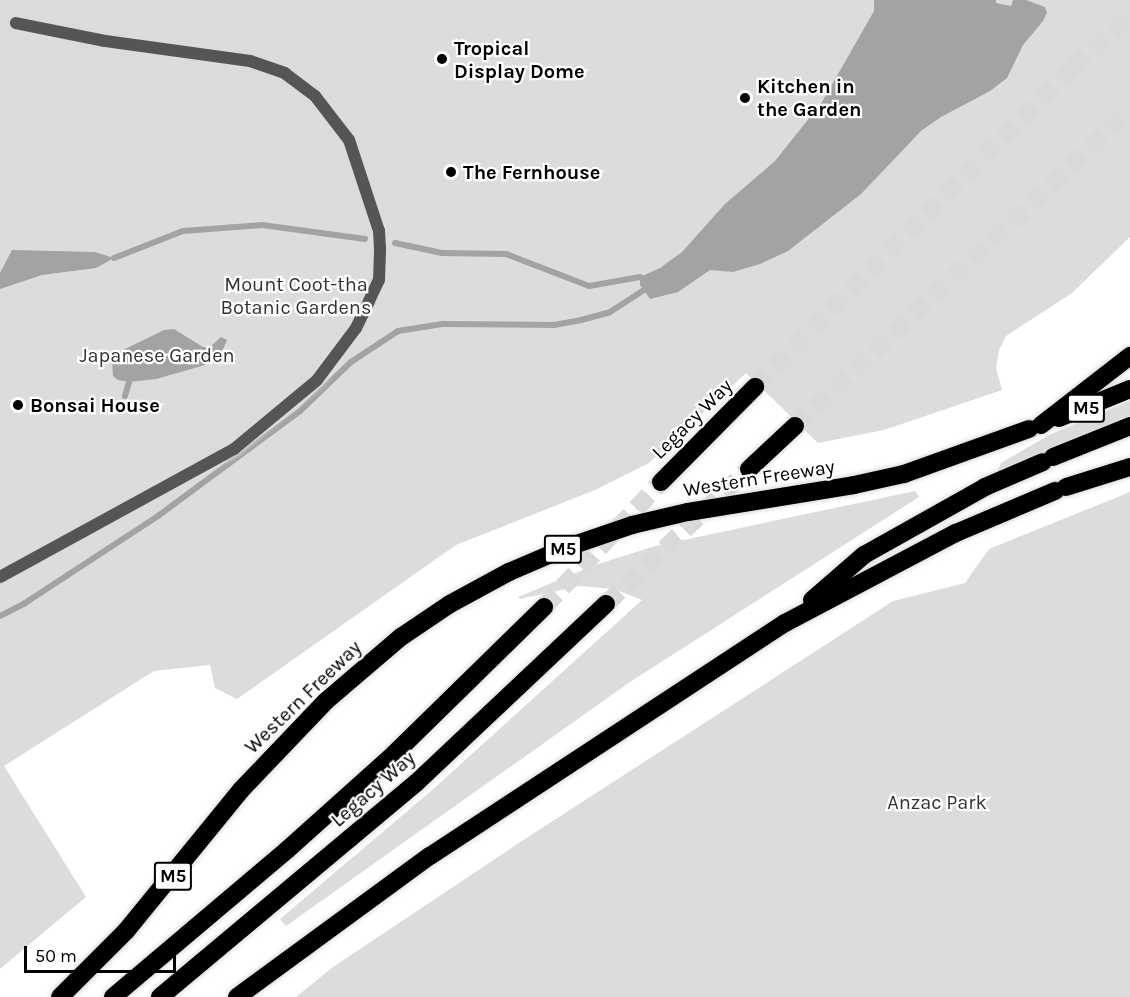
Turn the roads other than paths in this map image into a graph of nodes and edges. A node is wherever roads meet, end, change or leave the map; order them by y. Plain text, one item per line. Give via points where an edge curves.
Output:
1 (16, 23) dead end
2 (1130, 357) edge
3 (755, 387) tunnel mouth
4 (1130, 389) edge
5 (795, 426) tunnel mouth
6 (1130, 426) edge
7 (1036, 427) junction
8 (1130, 467) edge
9 (749, 469) tunnel mouth
10 (662, 482) tunnel mouth
11 (0, 577) edge
12 (606, 604) tunnel mouth
13 (544, 607) tunnel mouth
14 (785, 622) junction
15 (60, 997) edge
16 (113, 997) edge
17 (160, 997) edge
18 (237, 997) edge

1 - 11 street via 105,41 250,61 285,73 315,96 349,140 379,231 380,249 378,280 361,319 317,380 234,449
2 - 7 highway
3 - 10 highway, Legacy Way
4 - 7 highway, Western Freeway / M5
5 - 9 highway
6 - 14 highway via 985,487 864,555
7 - 15 highway, Western Freeway / M5 via 904,474 633,525 565,548 450,604 401,637 326,701 241,790 126,931
8 - 14 highway via 1060,489 956,533
12 - 17 highway, Legacy Way via 416,783
13 - 16 highway, Legacy Way via 394,754
14 - 18 highway via 430,856

